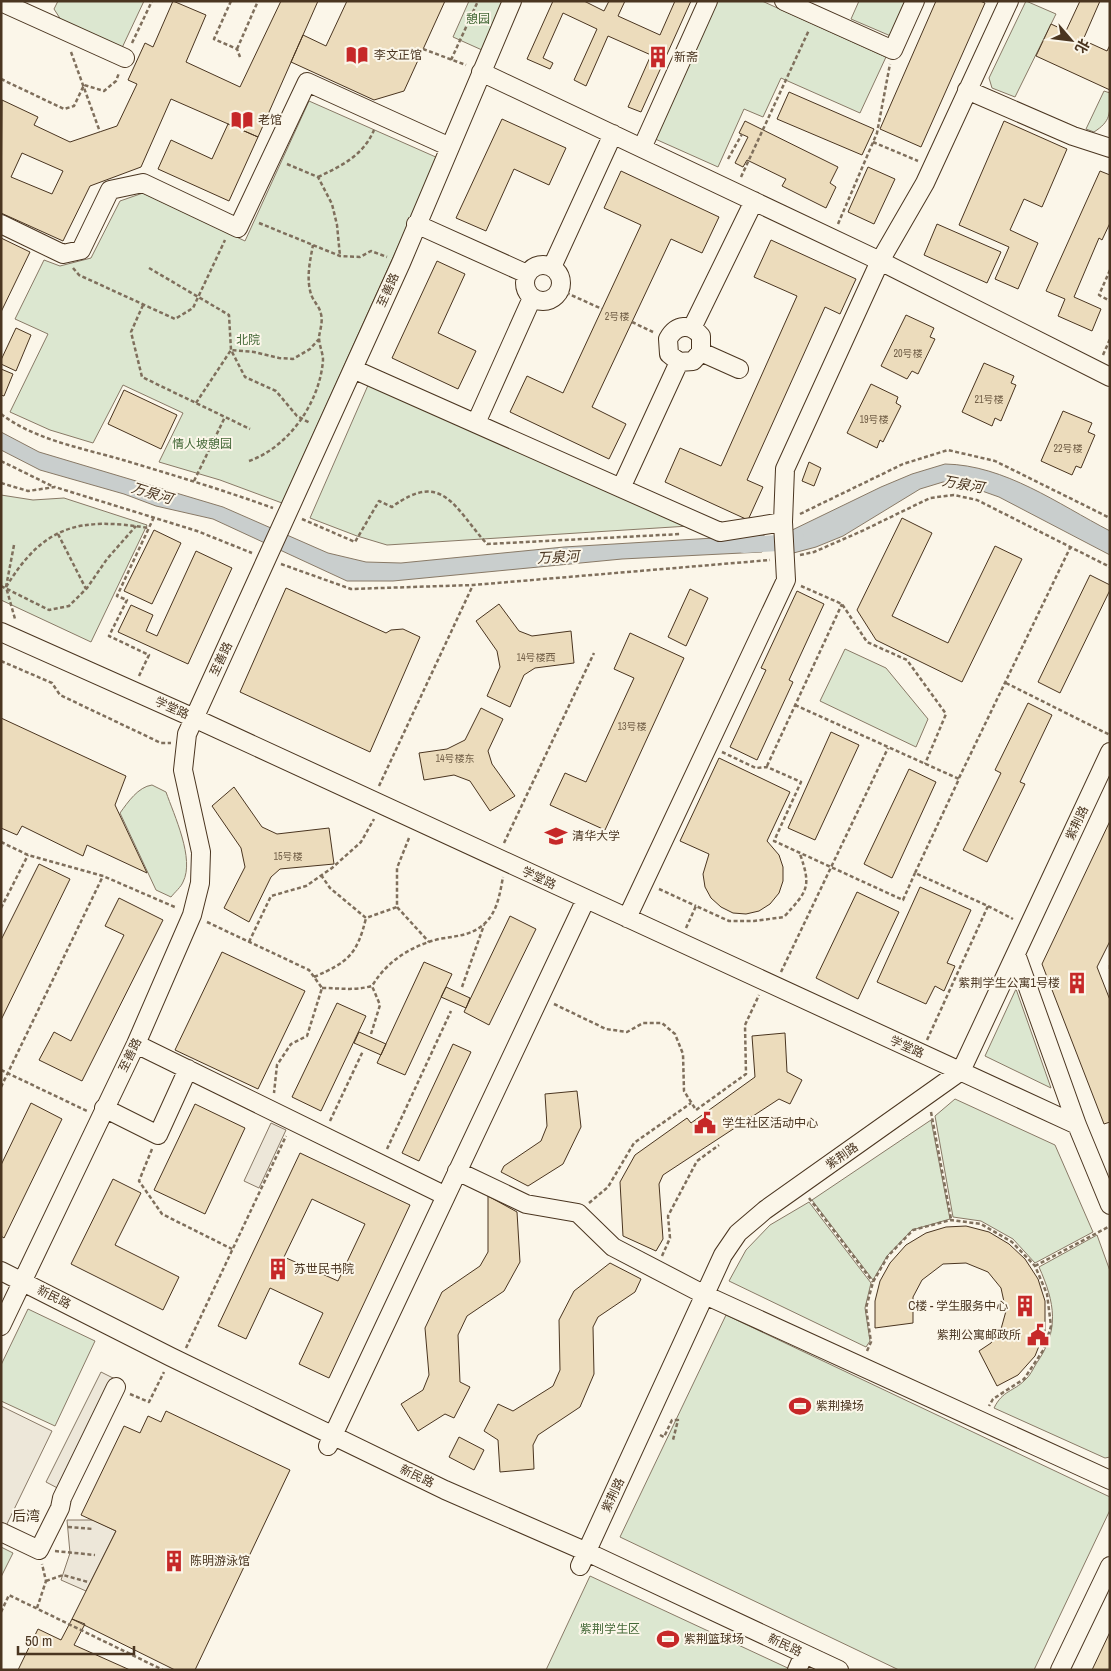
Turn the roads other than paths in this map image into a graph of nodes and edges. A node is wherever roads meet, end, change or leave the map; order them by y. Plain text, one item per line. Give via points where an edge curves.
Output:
1 (512, 1) edge
2 (708, 1) edge
3 (784, 1) edge
4 (915, 1) edge
5 (1009, 1) edge
6 (1, 2) edge
7 (25, 6) edge
8 (125, 58) road end
9 (481, 72) junction
10 (968, 90) junction
11 (613, 134) junction
12 (450, 147) junction
13 (1109, 147) edge
14 (642, 148) junction
15 (754, 201) junction
16 (1, 224) edge
17 (416, 224) junction
18 (880, 260) junction
19 (552, 266) junction
20 (527, 274) junction
21 (532, 298) junction
22 (692, 328) junction
23 (701, 352) junction
24 (679, 362) junction
25 (353, 369) junction
26 (739, 369) dead end
27 (1110, 377) edge
28 (476, 423) junction
29 (621, 488) junction
30 (783, 522) junction
31 (1, 632) edge
32 (194, 718) junction
33 (1110, 752) edge
34 (586, 900) junction
35 (626, 918) junction
36 (1016, 954) junction
37 (136, 1044) junction
38 (188, 1069) junction
39 (961, 1071) junction
40 (102, 1112) junction
41 (1077, 1125) junction
42 (1103, 1167) edge
43 (458, 1171) junction
44 (446, 1196) junction
45 (1110, 1205) edge
46 (1, 1271) edge
47 (22, 1281) junction
48 (705, 1295) junction
49 (1, 1326) edge
50 (116, 1387) road end
51 (330, 1440) junction
52 (1110, 1480) edge
53 (1, 1532) edge
54 (583, 1559) junction
55 (1110, 1566) edge
56 (800, 1662) edge
57 (839, 1670) edge
58 (1060, 1670) edge

1 - 9 street, 至善路
2 - 14 street
3 - 4 street via 893,50
5 - 10 street
6 - 7 street
7 - 8 street via 62,30
9 - 11 street
9 - 12 street, 至善路
10 - 13 street via 1073,136
10 - 18 street via 932,167
11 - 14 street
11 - 19 street
12 - 16 street via 308,82 238,221 143,183 110,190 81,250 63,254
12 - 17 street, 至善路
14 - 15 street
15 - 18 street
15 - 22 street
17 - 20 street
17 - 25 street, 至善路
18 - 27 street
18 - 30 street via 784,469
19 - 20 street via 537,266
19 - 21 street via 560,276 560,290 551,300
20 - 21 street via 526,288
21 - 28 street
22 - 23 street via 701,336
22 - 24 street via 676,329 668,339 669,354
23 - 24 street via 693,361
23 - 26 street
24 - 29 street
25 - 28 street
25 - 32 street, 至善路
28 - 29 street
29 - 30 street via 720,532
30 - 35 street via 786,580
31 - 32 street, 学堂路
32 - 34 street, 学堂路
32 - 37 street, 至善路 via 185,744 183,770 200,852 200,883 192,915
33 - 36 street, 紫荆路
34 - 35 street, 学堂路
34 - 43 street
35 - 39 street, 学堂路
36 - 39 street, 紫荆路
36 - 41 street
37 - 38 street
37 - 40 street, 至善路
38 - 40 street via 158,1135
38 - 44 street
39 - 41 street, 学堂路
39 - 48 street, 紫荆路 via 765,1210 738,1233 723,1255
40 - 47 street, 至善路
41 - 42 street
42 - 45 street
43 - 44 street
43 - 48 street via 526,1204 578,1213 613,1247
44 - 51 street
46 - 47 street, 新民路
47 - 49 street, 至善路
47 - 51 street, 新民路
48 - 52 street
48 - 54 street, 紫荆路
50 - 53 street via 39,1550
51 - 54 street, 新民路 via 445,1490
54 - 56 street, 新民路
55 - 58 street
56 - 57 street, 新民路

